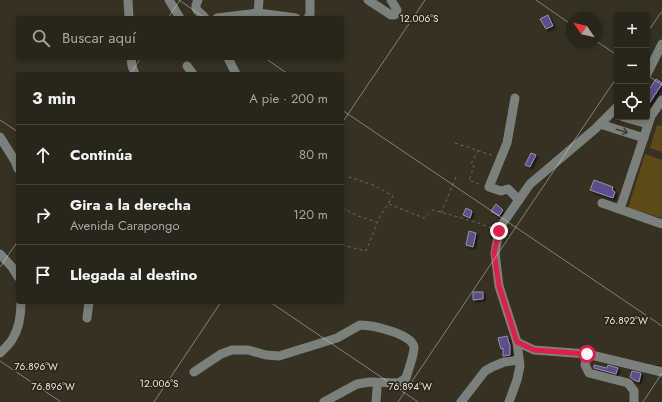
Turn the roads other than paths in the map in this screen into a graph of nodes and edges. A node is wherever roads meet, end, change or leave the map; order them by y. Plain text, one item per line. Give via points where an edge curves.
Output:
1 (128, 0) edge
2 (169, 0) edge
3 (198, 0) edge
4 (259, 0) edge
5 (310, 0) edge
6 (368, 0) edge
7 (391, 0) edge
8 (258, 13) junction
9 (129, 16) edge
10 (178, 16) edge
11 (202, 16) edge
12 (233, 16) edge
13 (281, 16) edge
14 (309, 16) edge
15 (662, 44) edge
16 (131, 60) edge
17 (229, 60) edge
18 (188, 66) dead end
19 (650, 68) edge
20 (134, 72) edge
21 (192, 72) edge
22 (235, 72) edge
23 (515, 98) dead end
24 (662, 100) edge
25 (614, 113) edge
26 (634, 120) edge
27 (600, 124) junction
28 (648, 124) junction
29 (0, 137) edge
30 (644, 138) junction
31 (16, 164) edge
32 (519, 200) junction
33 (602, 203) dead end
34 (620, 209) junction
35 (662, 224) edge
36 (0, 254) edge
37 (16, 274) edge
38 (21, 304) edge
39 (89, 304) edge
40 (87, 318) dead end
41 (517, 342) junction
42 (534, 350) junction
43 (0, 353) edge
44 (587, 354) junction
45 (519, 359) junction
46 (194, 372) dead end
47 (662, 372) edge
48 (377, 389) dead end
49 (324, 402) edge
50 (376, 402) edge
51 (461, 402) edge
52 (509, 402) edge
53 (634, 402) edge

1 - 9 street
2 - 10 street
3 - 11 street via 197,10
4 - 8 street
5 - 14 street
6 - 7 street via 394,15 397,10
8 - 12 street
8 - 13 street
15 - 19 street
16 - 20 street
17 - 22 street
18 - 21 street
23 - 32 street via 507,143 489,187 501,191 508,189
24 - 28 street
25 - 27 street
26 - 28 street
27 -> 30 street
27 - 32 street via 530,184
28 - 30 street
29 - 31 street
30 - 34 street
32 - 41 street via 499,231 494,253 499,286
33 - 34 street
34 - 35 street
36 - 37 street
38 - 43 street via 13,338
39 - 40 street
41 - 42 street
41 - 45 street
42 - 44 street
42 - 45 street
44 - 47 street
44 - 53 street via 585,365 589,372 628,383 634,391
45 - 51 street via 504,362 486,371
45 - 52 street via 519,372
46 - 49 street via 221,354 232,350 248,350 279,356 337,338 360,325 392,332 412,342 414,348 404,381 357,384
48 - 50 street

